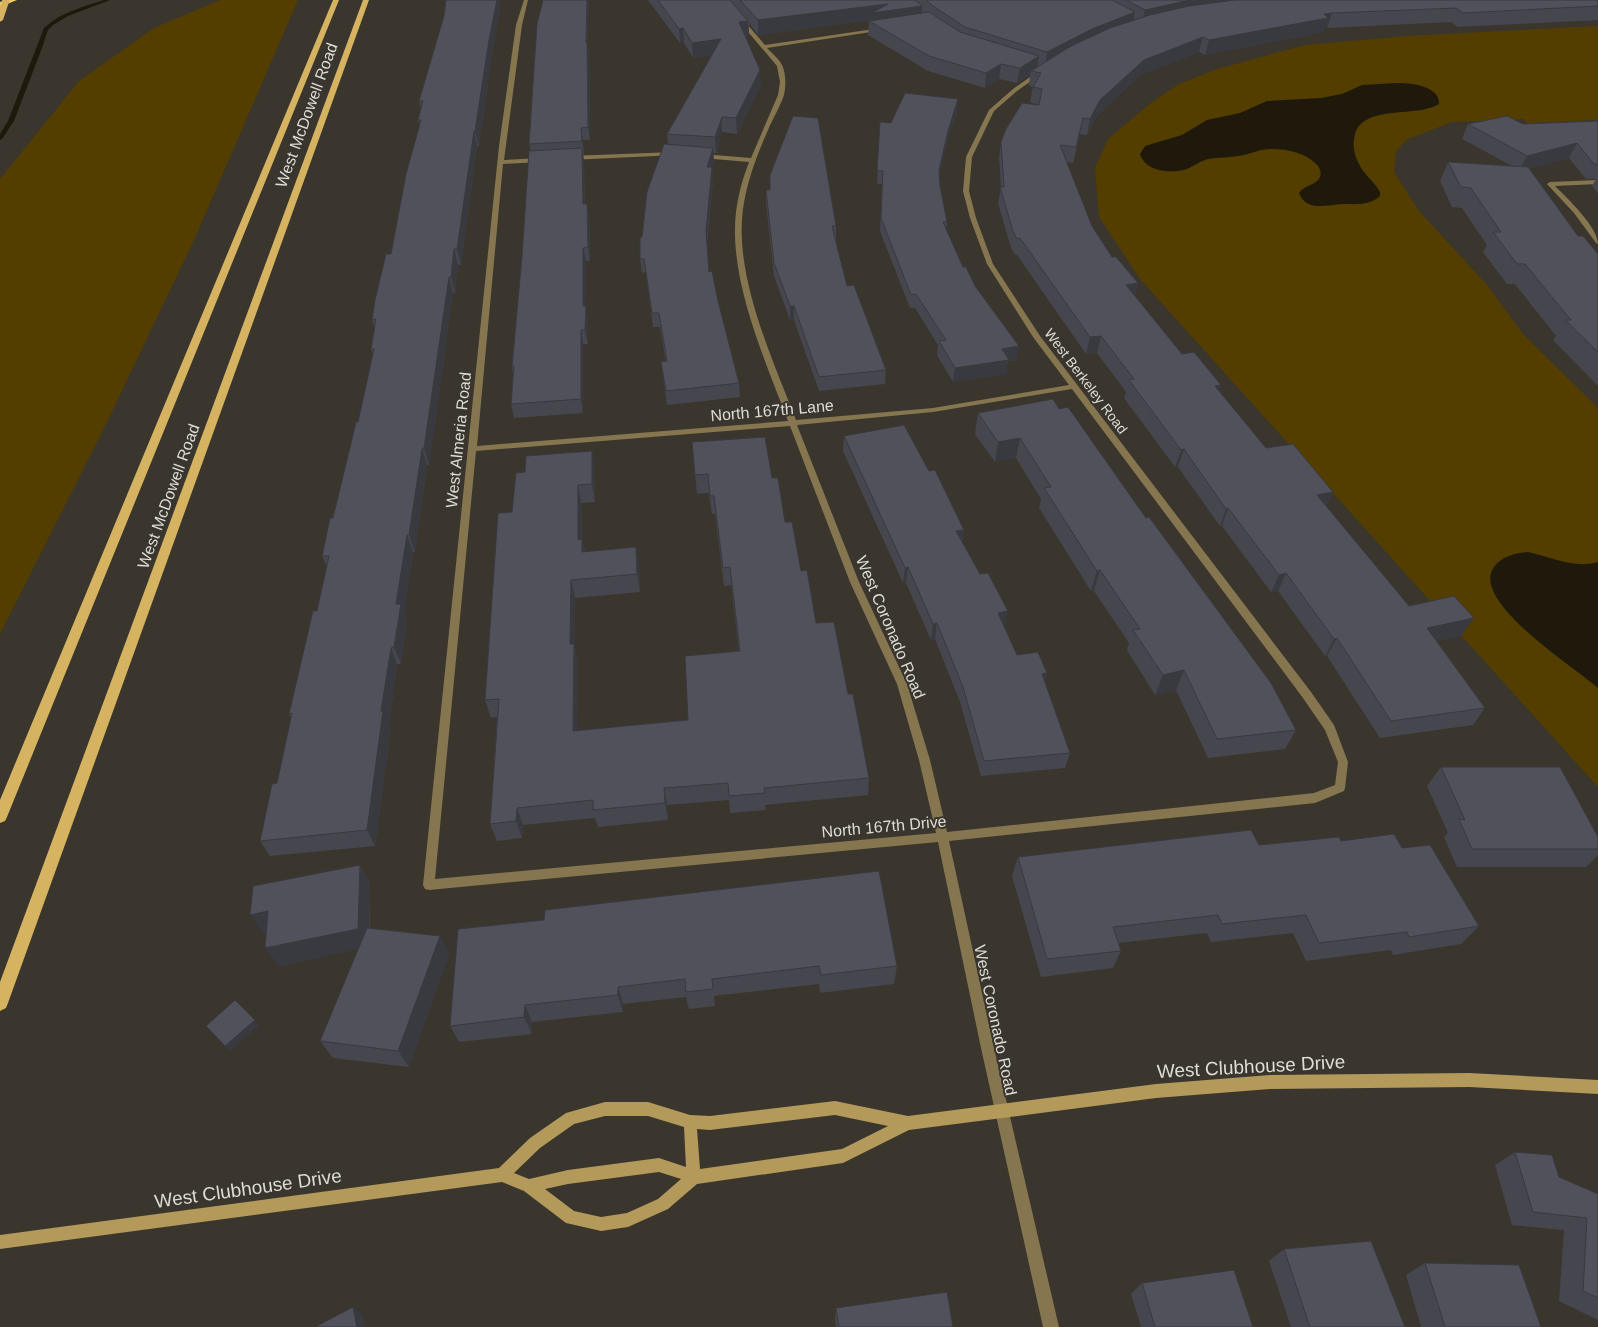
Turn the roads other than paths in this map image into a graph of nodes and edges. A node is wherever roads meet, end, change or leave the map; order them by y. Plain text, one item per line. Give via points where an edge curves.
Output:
1 (6, 0) edge
2 (13, 0) edge
3 (336, 0) edge
4 (366, 0) edge
5 (526, 0) edge
6 (723, 0) edge
7 (0, 6) edge
8 (0, 18) edge
9 (890, 28) edge
10 (763, 47) junction
11 (1040, 69) edge
12 (681, 155) edge
13 (690, 156) edge
14 (558, 159) edge
15 (549, 160) edge
16 (753, 160) junction
17 (502, 162) junction
18 (1598, 182) edge
19 (1598, 242) edge
20 (1074, 386) junction
21 (793, 424) junction
22 (472, 449) junction
23 (1340, 788) joint
24 (0, 817) edge
25 (942, 837) junction
26 (429, 885) joint
27 (0, 1003) edge
28 (1598, 1087) edge
29 (1000, 1112) junction
30 (690, 1122) junction
31 (908, 1123) junction
32 (502, 1175) junction
33 (694, 1176) junction
34 (529, 1186) junction
35 (0, 1242) edge
36 (1051, 1327) edge

1 - 8 main road, bridge
2 - 7 highway
3 - 24 main road, West McDowell Road
4 - 27 main road, West McDowell Road
5 - 17 street, West Almeria Road via 519,25
6 - 10 street, West Coronado Road
9 - 10 street
10 - 16 street, West Coronado Road via 780,66 783,82 781,95
11 - 20 street, West Berkeley Road via 992,110 969,157 966,191 990,264 1037,337
12 - 14 street via 663,153
13 - 16 street
15 - 17 street
16 - 21 street, West Coronado Road via 745,179 739,246 760,335
17 - 22 street, West Almeria Road
18 - 19 street via 1550,184
20 - 21 street, North 167th Lane via 934,410
20 - 23 street, West Berkeley Road via 1330,728 1343,762
21 - 22 street, North 167th Lane
21 - 25 street, West Coronado Road via 860,595 887,647 906,695
22 - 26 street, West Almeria Road
23 - 25 street, North 167th Drive via 1315,798
25 - 26 street, North 167th Drive
25 - 29 street, West Coronado Road
28 - 29 street, West Clubhouse Drive via 1469,1080 1270,1082 1156,1091
29 - 31 street, West Clubhouse Drive
29 - 36 street, West Coronado Road
30 - 31 street, West Clubhouse Drive via 710,1123 835,1108
30 - 32 street, West Clubhouse Drive via 648,1109 605,1109 570,1118 535,1144
30 - 33 street
31 - 33 street, West Clubhouse Drive via 843,1156
32 - 34 street, West Clubhouse Drive
32 - 35 street, West Clubhouse Drive
33 - 34 street, West Clubhouse Drive via 659,1165 568,1176
33 - 34 street, West Clubhouse Drive via 663,1204 628,1220 601,1224 571,1218

